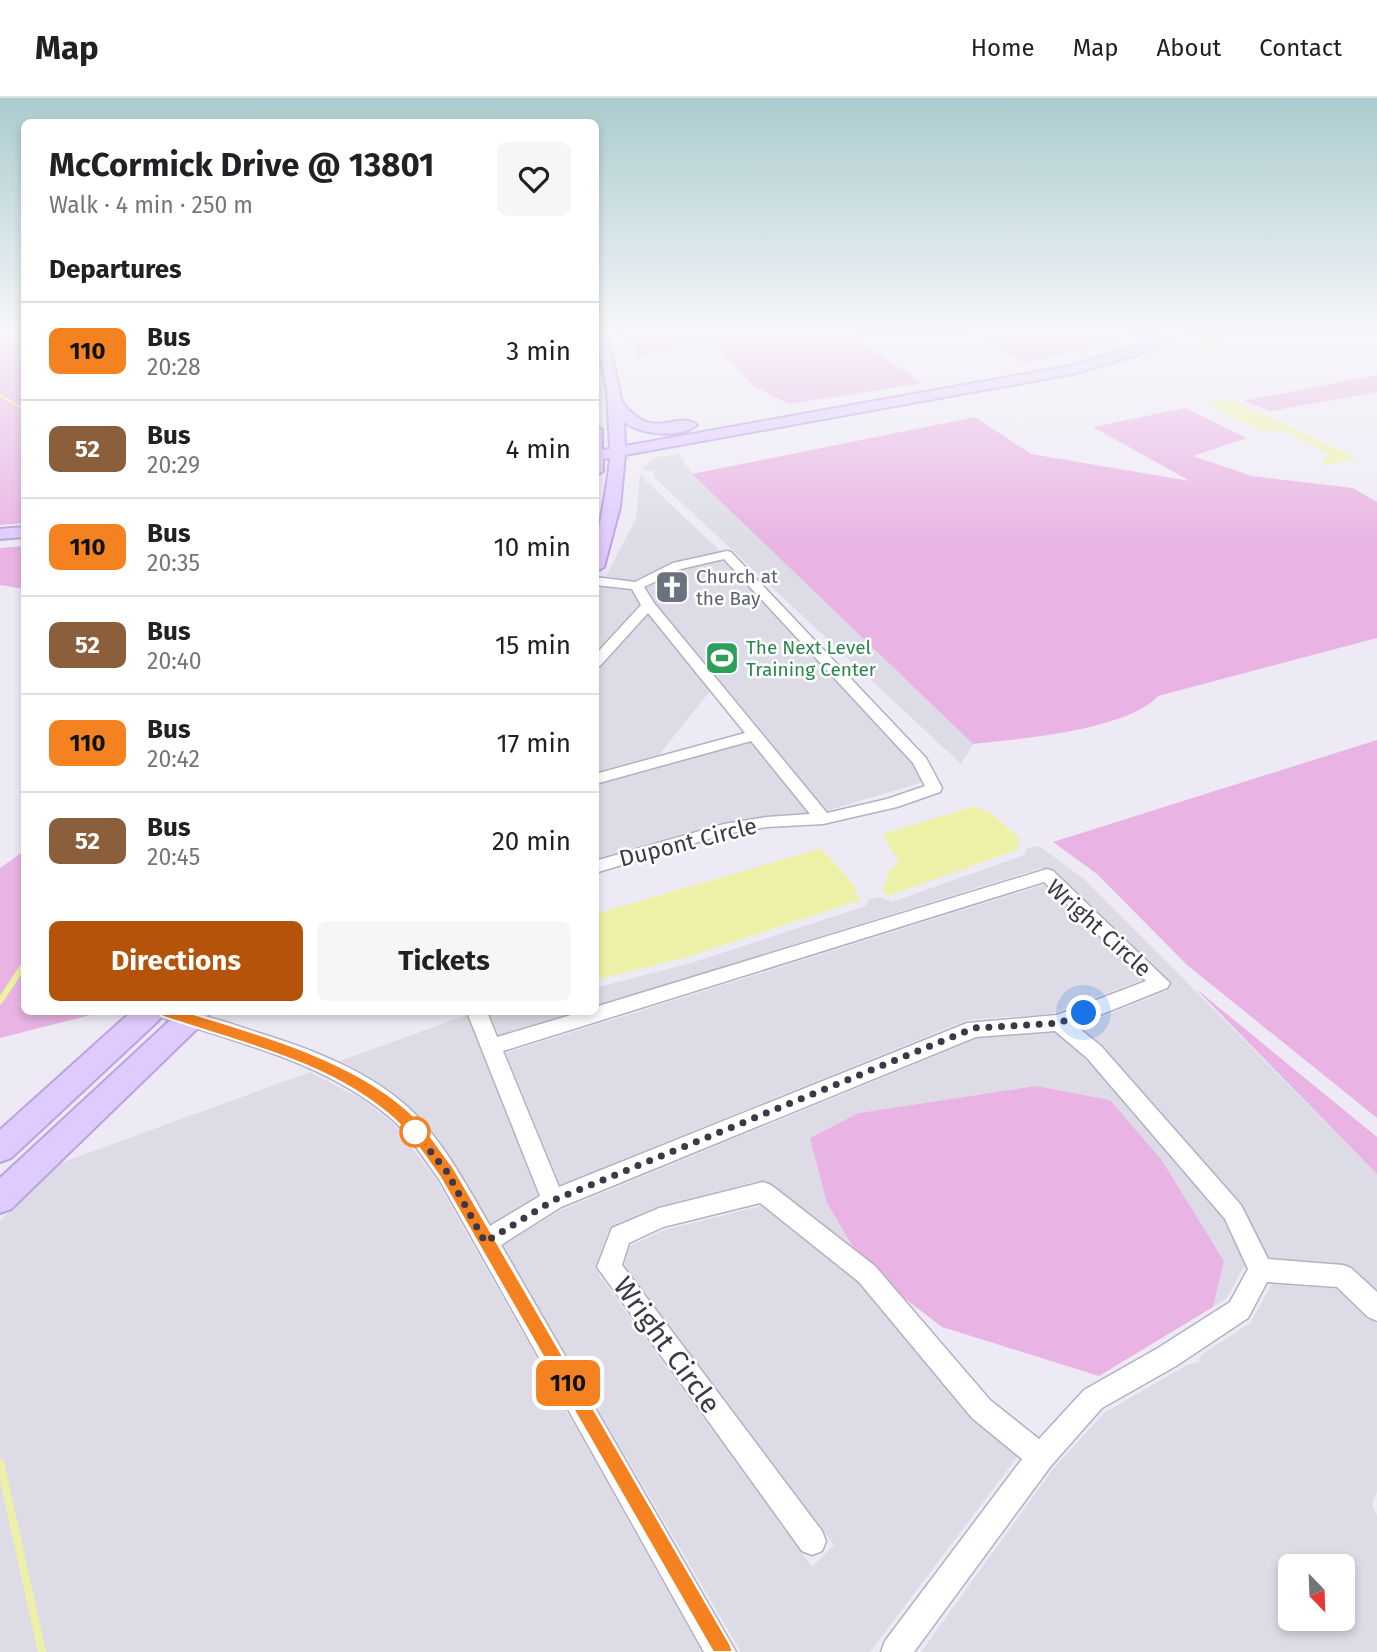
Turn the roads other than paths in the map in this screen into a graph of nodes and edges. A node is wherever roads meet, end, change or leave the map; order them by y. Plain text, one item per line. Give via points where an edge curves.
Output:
1 (846, 403) edge
2 (861, 403) edge
3 (883, 403) edge
4 (617, 404) joint
5 (618, 448) junction
6 (599, 451) edge
7 (21, 526) edge
8 (0, 528) edge
9 (21, 532) edge
10 (0, 534) edge
11 (599, 556) edge
12 (599, 581) edge
13 (637, 586) junction
14 (648, 605) junction
15 (599, 659) edge
16 (755, 735) junction
17 (599, 778) edge
18 (823, 819) junction
19 (599, 866) edge
20 (599, 1014) edge
21 (146, 1015) edge
22 (183, 1015) edge
23 (187, 1015) edge
24 (478, 1015) edge
25 (594, 1015) edge
26 (1059, 1023) junction
27 (491, 1047) junction
28 (0, 1149) edge
29 (0, 1199) edge
30 (554, 1200) junction
31 (485, 1242) junction
32 (1261, 1270) junction
33 (1377, 1310) edge
34 (1040, 1457) junction
35 (812, 1541) dead end
36 (721, 1652) edge
37 (896, 1652) edge

1 - 4 main road via 663,429 632,425
2 - 5 main road
3 - 5 main road
4 - 5 main road
5 - 6 main road
5 - 11 main road via 611,522
7 - 8 main road
9 - 10 main road
12 - 13 street
13 - 14 street
13 - 18 street, Dupont Circle via 677,566 727,555 920,761 934,788
14 - 15 street
14 - 16 street
16 - 17 street
16 - 18 street
18 - 19 street, Dupont Circle via 724,829
20 - 26 street, Wright Circle via 1047,875 1160,983
21 - 28 main road
22 - 29 main road
23 - 31 street via 332,1069 370,1090 402,1115 447,1172
24 - 27 street
25 - 27 street, Wright Circle
26 - 30 street, Wright Circle via 974,1028
26 - 32 street via 1094,1052 1233,1212
27 - 30 street
30 - 31 street, Wright Circle
31 - 36 street
32 - 33 street via 1343,1276
32 - 34 street via 1239,1310 1093,1399
34 - 35 street, Wright Circle via 981,1409 867,1274 763,1192 659,1218 620,1236 609,1268
34 - 37 street

